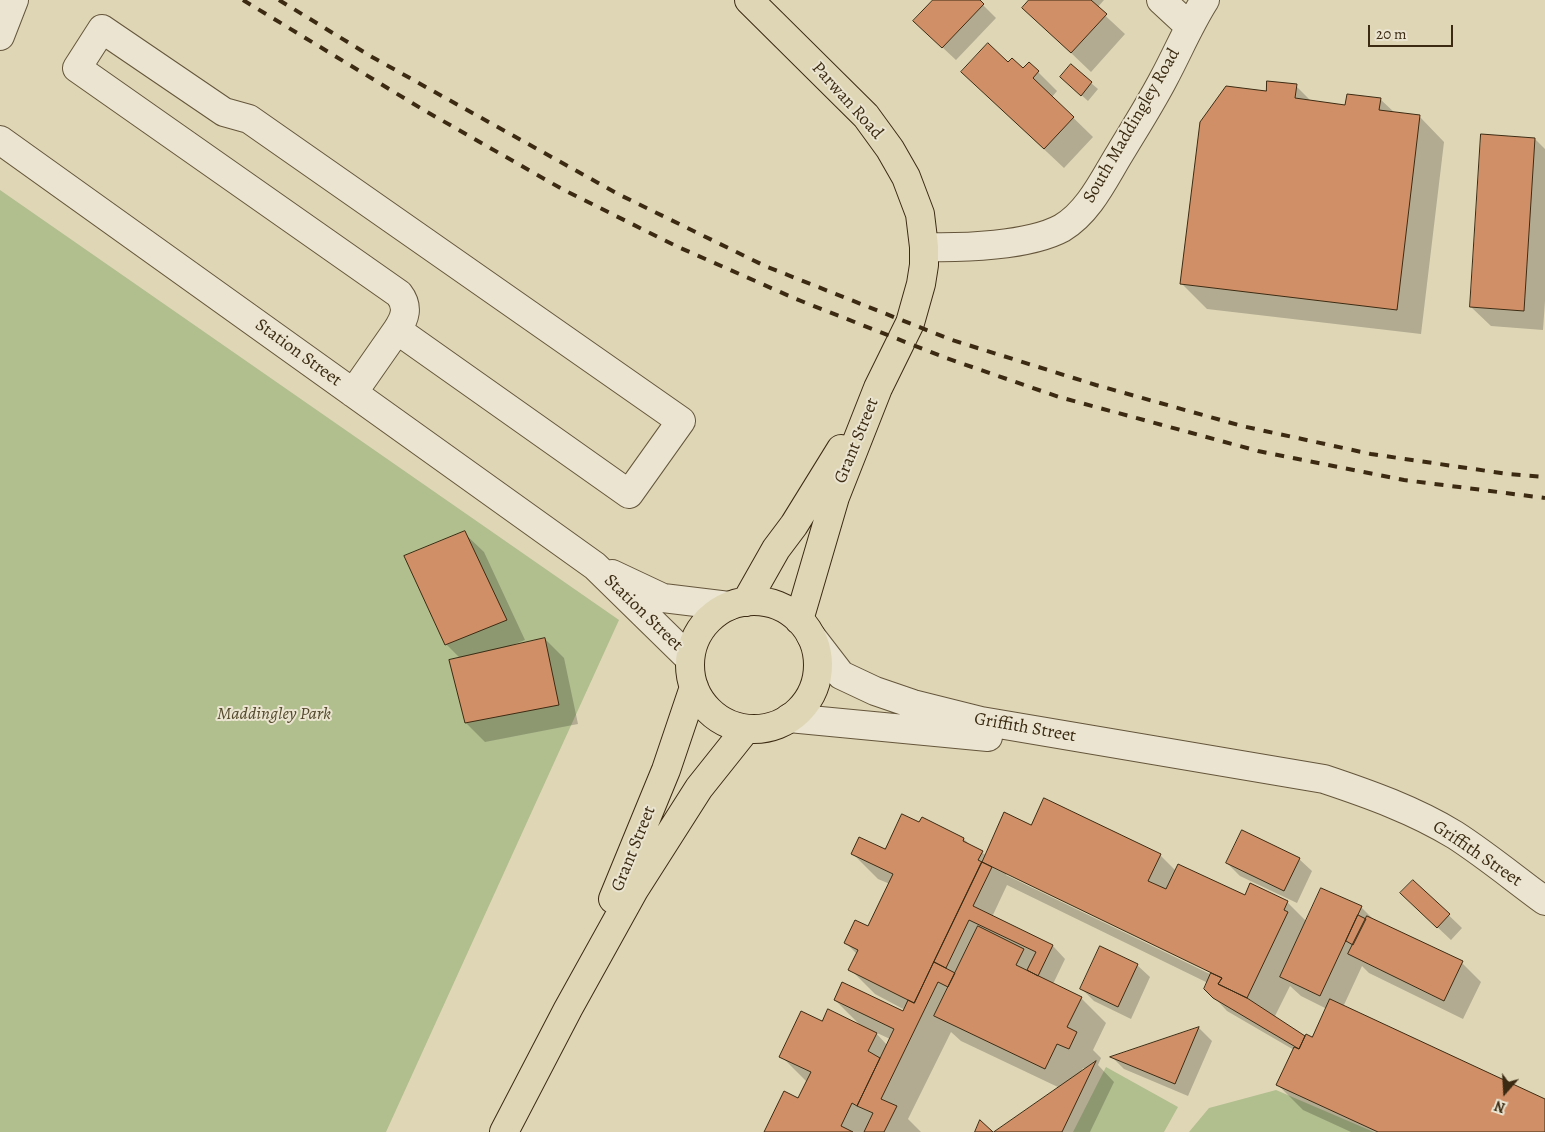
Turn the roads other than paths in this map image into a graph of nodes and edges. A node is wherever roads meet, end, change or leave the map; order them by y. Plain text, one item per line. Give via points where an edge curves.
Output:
1 (14, 0) edge
2 (749, 0) edge
3 (1161, 0) edge
4 (1205, 0) edge
5 (1189, 26) junction
6 (0, 36) edge
7 (0, 140) edge
8 (924, 246) junction
9 (397, 330) junction
10 (878, 388) junction
11 (353, 392) junction
12 (595, 566) junction
13 (737, 604) junction
14 (805, 628) junction
15 (690, 659) junction
16 (694, 687) junction
17 (789, 718) junction
18 (746, 729) junction
19 (1263, 769) junction
20 (1545, 901) edge
21 (568, 1009) junction
22 (504, 1132) edge

1 - 6 street
2 - 8 main road, Parwan Road via 866,116 890,149 920,214
3 - 5 street
4 - 5 street, South Maddingley Road
5 - 8 street, South Maddingley Road via 1164,78 1098,191 1079,214 1062,228 1035,237 983,246
7 - 11 street, Station Street
8 - 10 main road, Parwan Road via 918,299 910,323
9 - 9 street via 629,494 681,421 250,119 224,112 102,29 77,68 399,294 404,301 405,312
9 - 11 street
10 - 13 main road, Grant Street via 794,525
10 - 14 main road, Grant Street via 835,497
11 - 12 street, Station Street
12 - 13 street, Station Street via 664,598
12 - 15 street, Station Street
13 - 14 main road via 769,603 788,611
13 - 15 main road via 709,620 702,628
14 - 17 main road via 817,655 817,674 805,704
14 - 19 street, Griffith Street via 841,675 913,704 981,721
15 - 16 main road
16 - 18 main road via 702,702 718,718
16 - 21 main road, Grant Street via 666,770
17 - 18 main road via 771,727
17 - 19 street, Griffith Street
18 - 21 main road, Grant Street via 679,819 634,890
19 - 20 street, Griffith Street via 1324,779 1414,813 1455,835
21 - 22 main road, Grant Street

